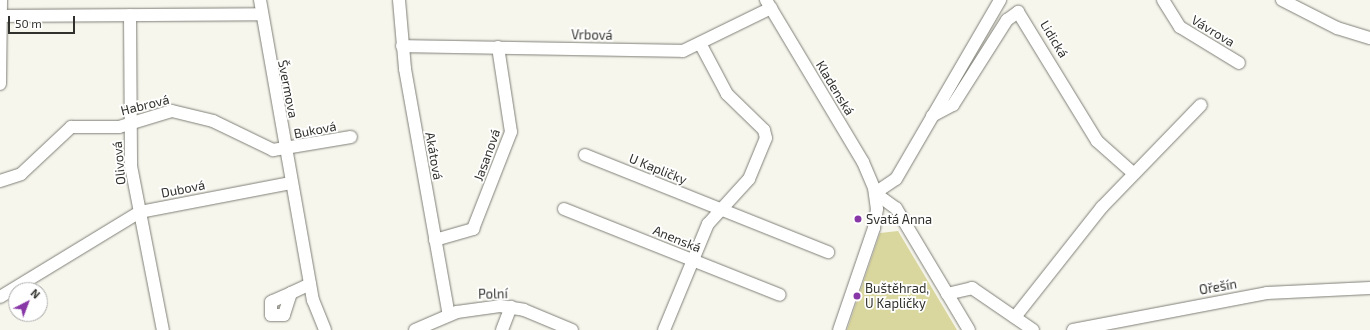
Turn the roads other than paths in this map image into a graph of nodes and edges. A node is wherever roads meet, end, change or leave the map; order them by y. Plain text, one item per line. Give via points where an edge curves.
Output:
1 (1, 0) edge
2 (260, 0) edge
3 (399, 0) edge
4 (1000, 0) edge
5 (1163, 0) edge
6 (1282, 0) edge
7 (768, 4) edge
8 (260, 14) junction
9 (130, 15) junction
10 (1, 16) edge
11 (1370, 38) edge
12 (701, 45) junction
13 (402, 46) junction
14 (498, 48) junction
15 (1239, 62) dead end
16 (0, 84) edge
17 (1201, 105) dead end
18 (932, 116) junction
19 (131, 122) junction
20 (351, 137) dead end
21 (285, 150) junction
22 (585, 155) dead end
23 (1133, 173) junction
24 (0, 181) edge
25 (291, 183) junction
26 (875, 193) junction
27 (564, 209) dead end
28 (720, 209) junction
29 (140, 212) junction
30 (436, 240) junction
31 (828, 252) dead end
32 (692, 260) junction
33 (310, 284) junction
34 (1370, 288) edge
35 (2, 291) edge
36 (291, 293) dead end
37 (947, 294) junction
38 (780, 295) dead end
39 (511, 307) junction
40 (449, 315) junction
41 (1016, 317) junction
42 (163, 330) edge
43 (325, 330) edge
44 (415, 330) edge
45 (502, 330) edge
46 (572, 330) edge
47 (664, 330) edge
48 (839, 330) edge
49 (969, 330) edge
50 (1034, 330) edge
51 (1073, 330) edge

1 - 10 street
2 - 8 street, Švermova
3 - 13 street, Akátová
4 - 18 street
5 - 15 street, Vávrova via 1180,27
6 - 11 street via 1337,28
7 - 12 street, Vrbová
7 - 26 street, Kladenská via 863,162
8 - 9 street
8 - 21 street, Švermova
9 - 10 street
9 - 19 street, Olivová
10 - 16 street
12 - 14 street, Vrbová via 683,51
12 - 28 street via 727,94 766,134 749,179
13 - 14 street, Vrbová
13 - 30 street, Akátová
14 - 30 street, Jasanová via 511,132 473,229
17 - 23 street
18 - 23 street, Lidická via 953,105 1007,20 1018,12 1097,140
18 - 26 street via 896,180
19 - 21 street, Habrová via 181,112 213,121 269,149
19 - 24 street, Habrová via 119,127 71,127 21,174
19 - 29 street, Olivová via 131,166
20 - 21 street, Buková
21 - 25 street, Švermova
22 - 28 street, U Kapličky
23 - 41 street via 1068,247
25 - 29 street, Dubová
25 - 33 street
26 - 37 street via 896,208
26 - 48 street via 874,228
27 - 32 street, Anenská
28 - 31 street, U Kapličky
28 - 32 street via 708,224
29 - 35 street, Dubová
29 - 42 street, Olivová
30 - 40 street, Akátová
32 - 38 street, Anenská
32 - 47 street
33 - 36 street
33 - 43 street
34 - 51 street, Ořešín via 1267,293
37 - 41 street via 972,288
37 - 49 street
39 - 40 street, Polní via 483,307
39 - 45 street
39 - 46 street, Polní
40 - 44 street, Polní
41 - 50 street

